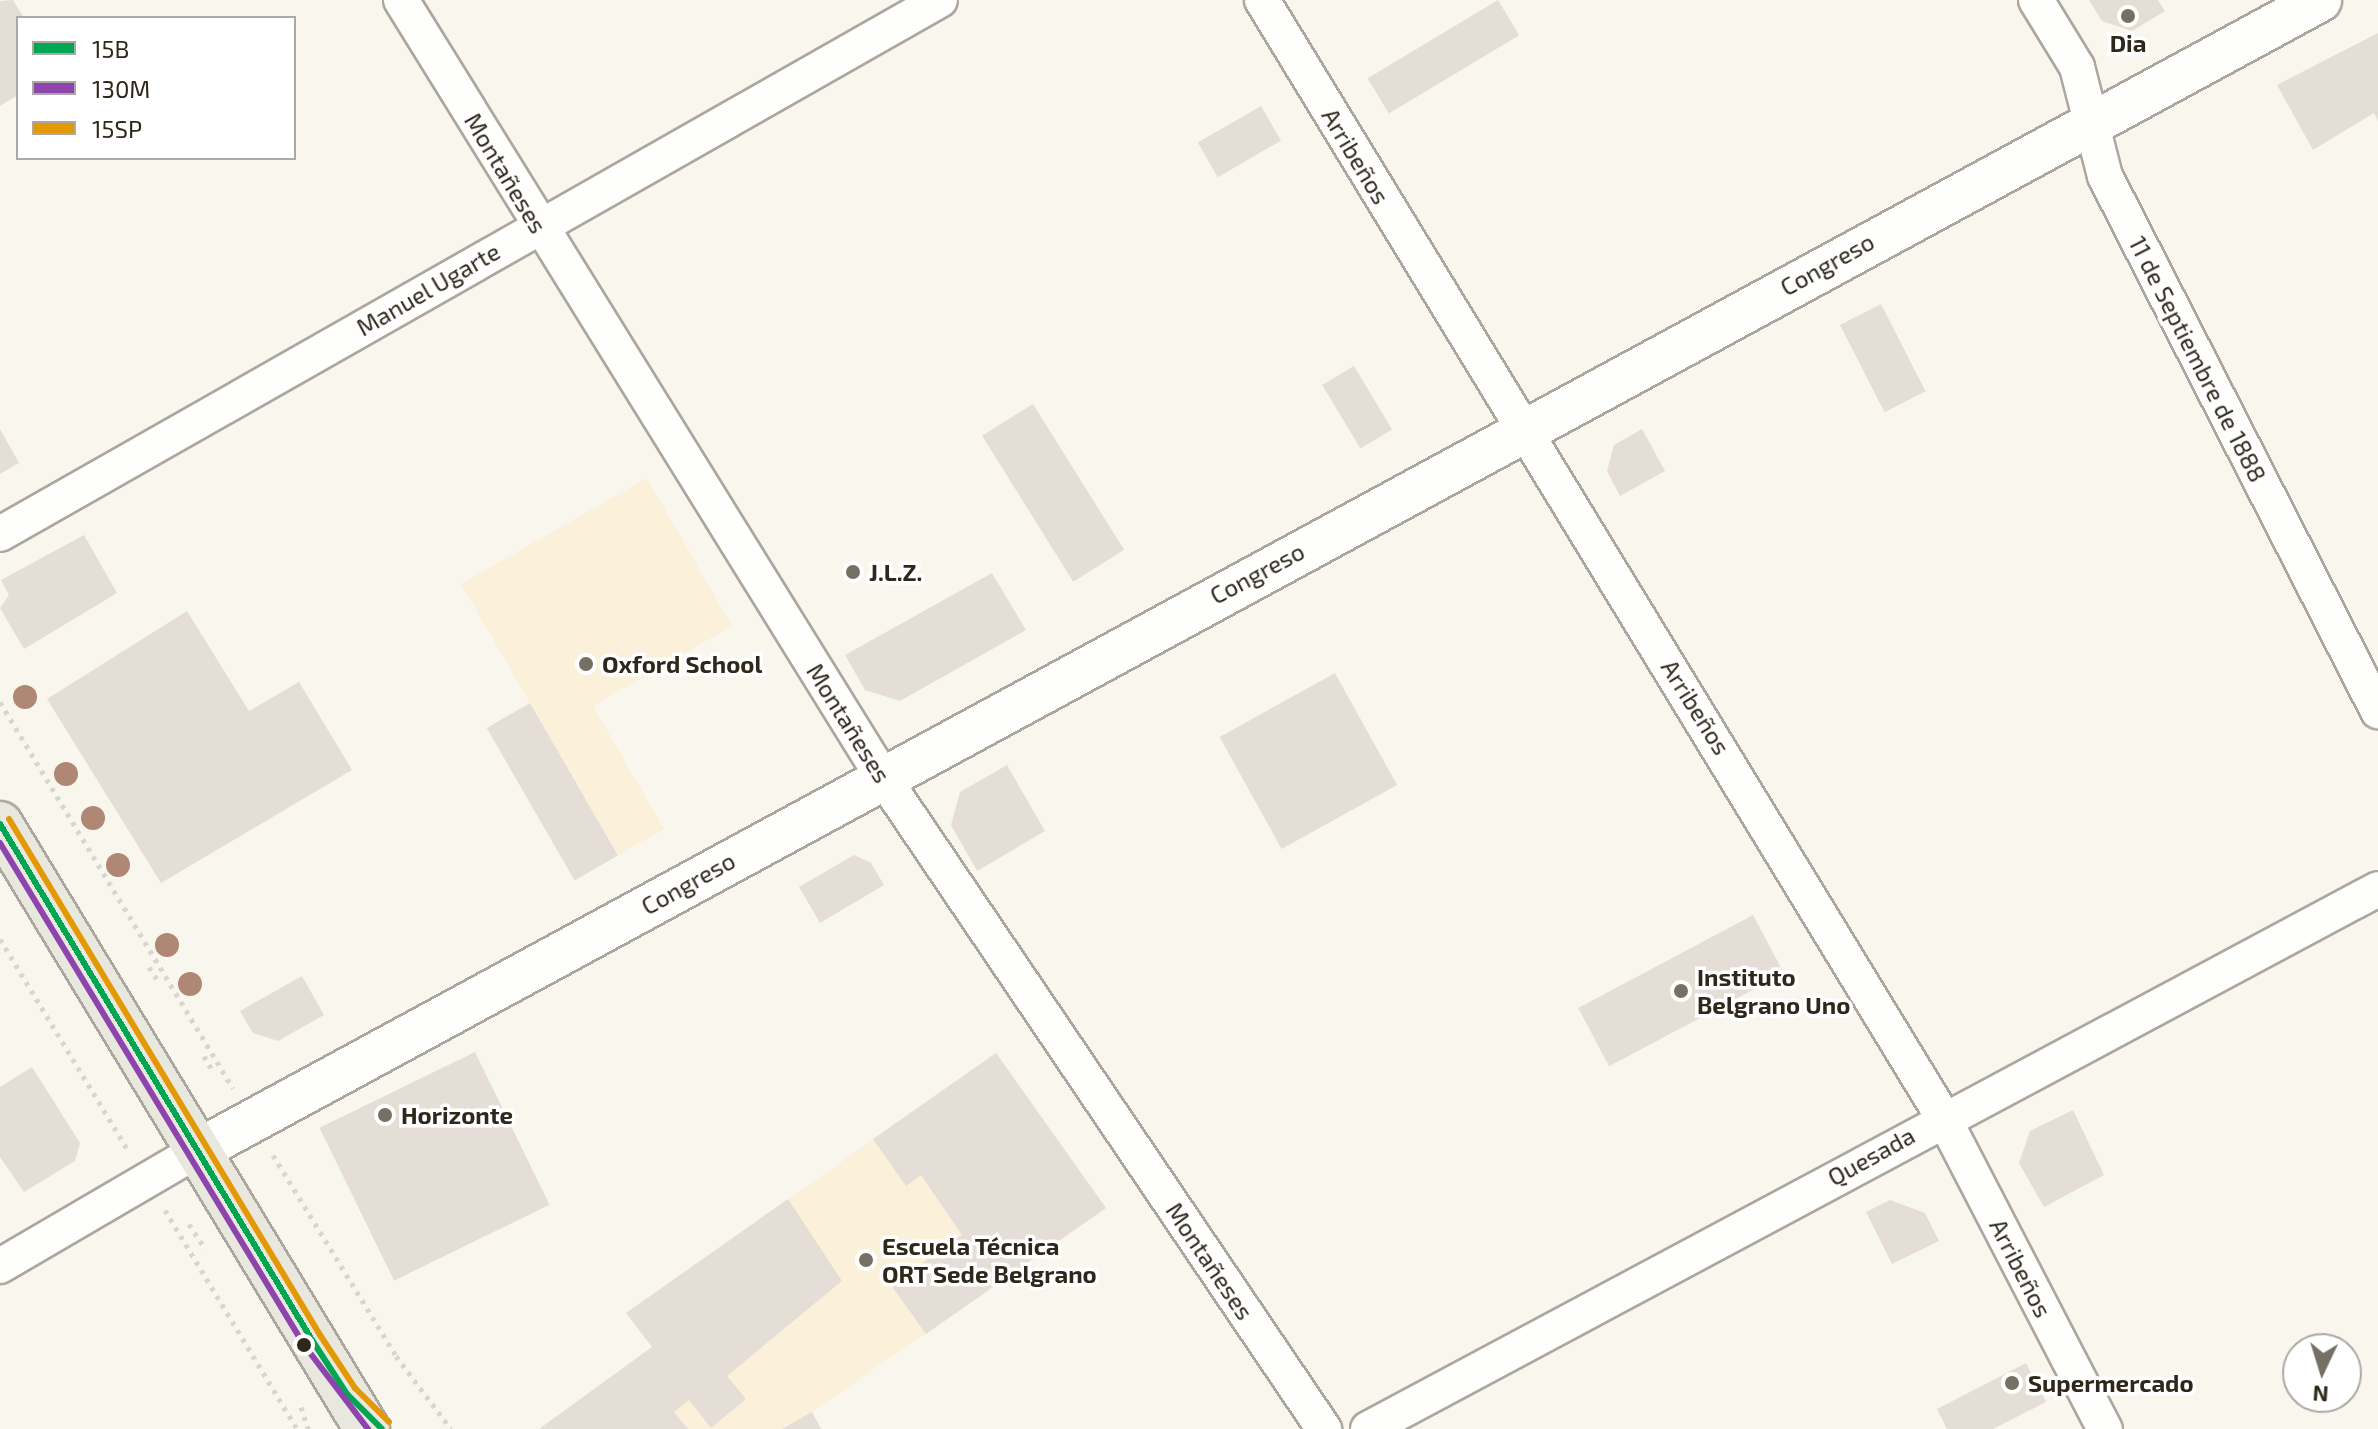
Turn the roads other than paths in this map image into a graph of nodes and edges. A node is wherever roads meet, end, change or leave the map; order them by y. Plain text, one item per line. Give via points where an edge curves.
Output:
1 (401, 0) edge
2 (940, 0) edge
3 (1262, 0) edge
4 (2036, 0) edge
5 (2320, 0) edge
6 (2091, 121) junction
7 (538, 227) junction
8 (1521, 430) junction
9 (0, 534) edge
10 (2378, 711) edge
11 (882, 776) junction
12 (0, 824) edge
13 (2378, 889) edge
14 (1943, 1117) junction
15 (197, 1151) junction
16 (0, 1266) edge
17 (357, 1411) edge
18 (382, 1429) edge
19 (1324, 1429) edge
20 (1368, 1429) edge
21 (2105, 1429) edge

1 - 7 street, Montañeses
2 - 7 street, Manuel Ugarte
3 - 8 street, Arribeños
4 - 6 street, 11 de Septiembre de 1888 via 2077,67
5 - 6 street, Congreso
6 - 8 street, Congreso
6 - 10 street, 11 de Septiembre de 1888 via 2105,176
7 - 9 street, Manuel Ugarte
7 - 11 street, Montañeses
8 - 11 street, Congreso
8 - 14 street, Arribeños
11 - 15 street, Congreso
11 - 19 street, Montañeses
12 - 15 main road
13 - 14 street, Quesada
14 - 20 street, Quesada
14 - 21 street, Arribeños
15 - 16 street
15 - 17 main road
17 - 18 main road

